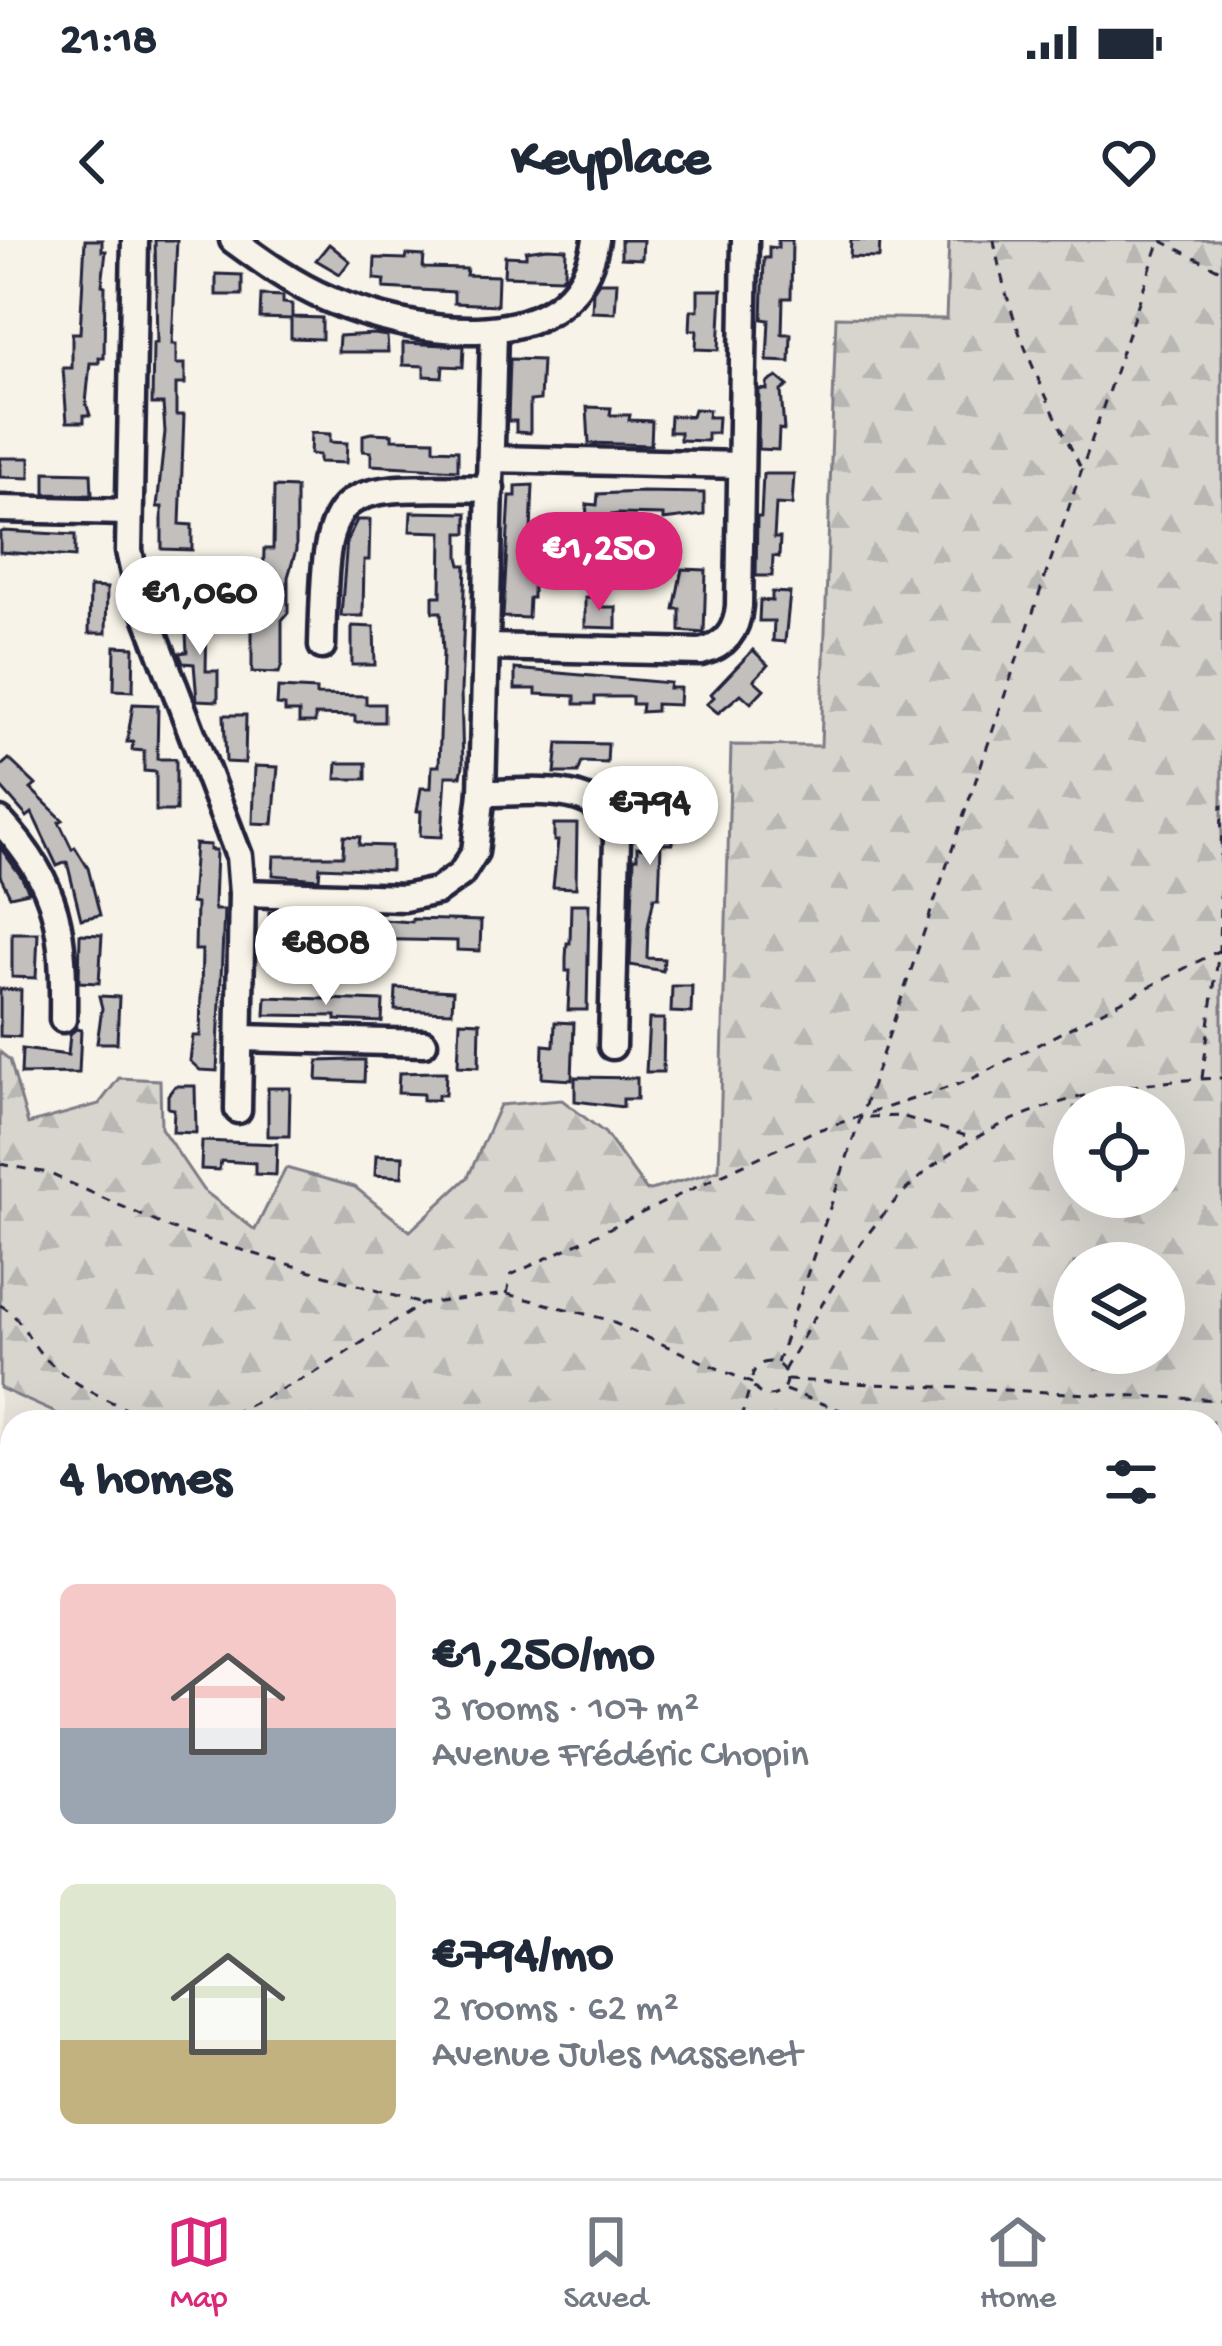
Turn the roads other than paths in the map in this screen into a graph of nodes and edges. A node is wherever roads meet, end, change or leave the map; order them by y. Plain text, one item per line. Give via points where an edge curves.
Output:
1 (135, 240) edge
2 (233, 240) edge
3 (596, 240) edge
4 (745, 240) edge
5 (494, 330) junction
6 (491, 459) junction
7 (740, 466) junction
8 (491, 489) junction
9 (0, 509) edge
10 (127, 512) junction
11 (322, 646) dead end
12 (486, 647) junction
13 (482, 793) junction
14 (0, 821) edge
15 (242, 893) junction
16 (63, 1019) dead end
17 (240, 1038) junction
18 (424, 1043) dead end
19 (612, 1046) dead end
20 (238, 1110) dead end

1 - 10 street
2 - 5 street via 356,310
3 - 5 street via 588,269 563,302 529,323
4 - 7 street
5 - 6 street
6 - 7 street
6 - 8 street
7 - 12 street via 739,612 720,645 701,652
8 - 11 street via 385,488 351,500 325,549
8 - 12 street
9 - 10 street
10 - 15 street via 134,579 231,827
12 - 13 street
13 - 15 street via 475,853 437,891 404,898
13 - 19 street via 579,796 612,821
14 - 16 street via 38,871 56,912
15 - 17 street
17 - 18 street
17 - 20 street

